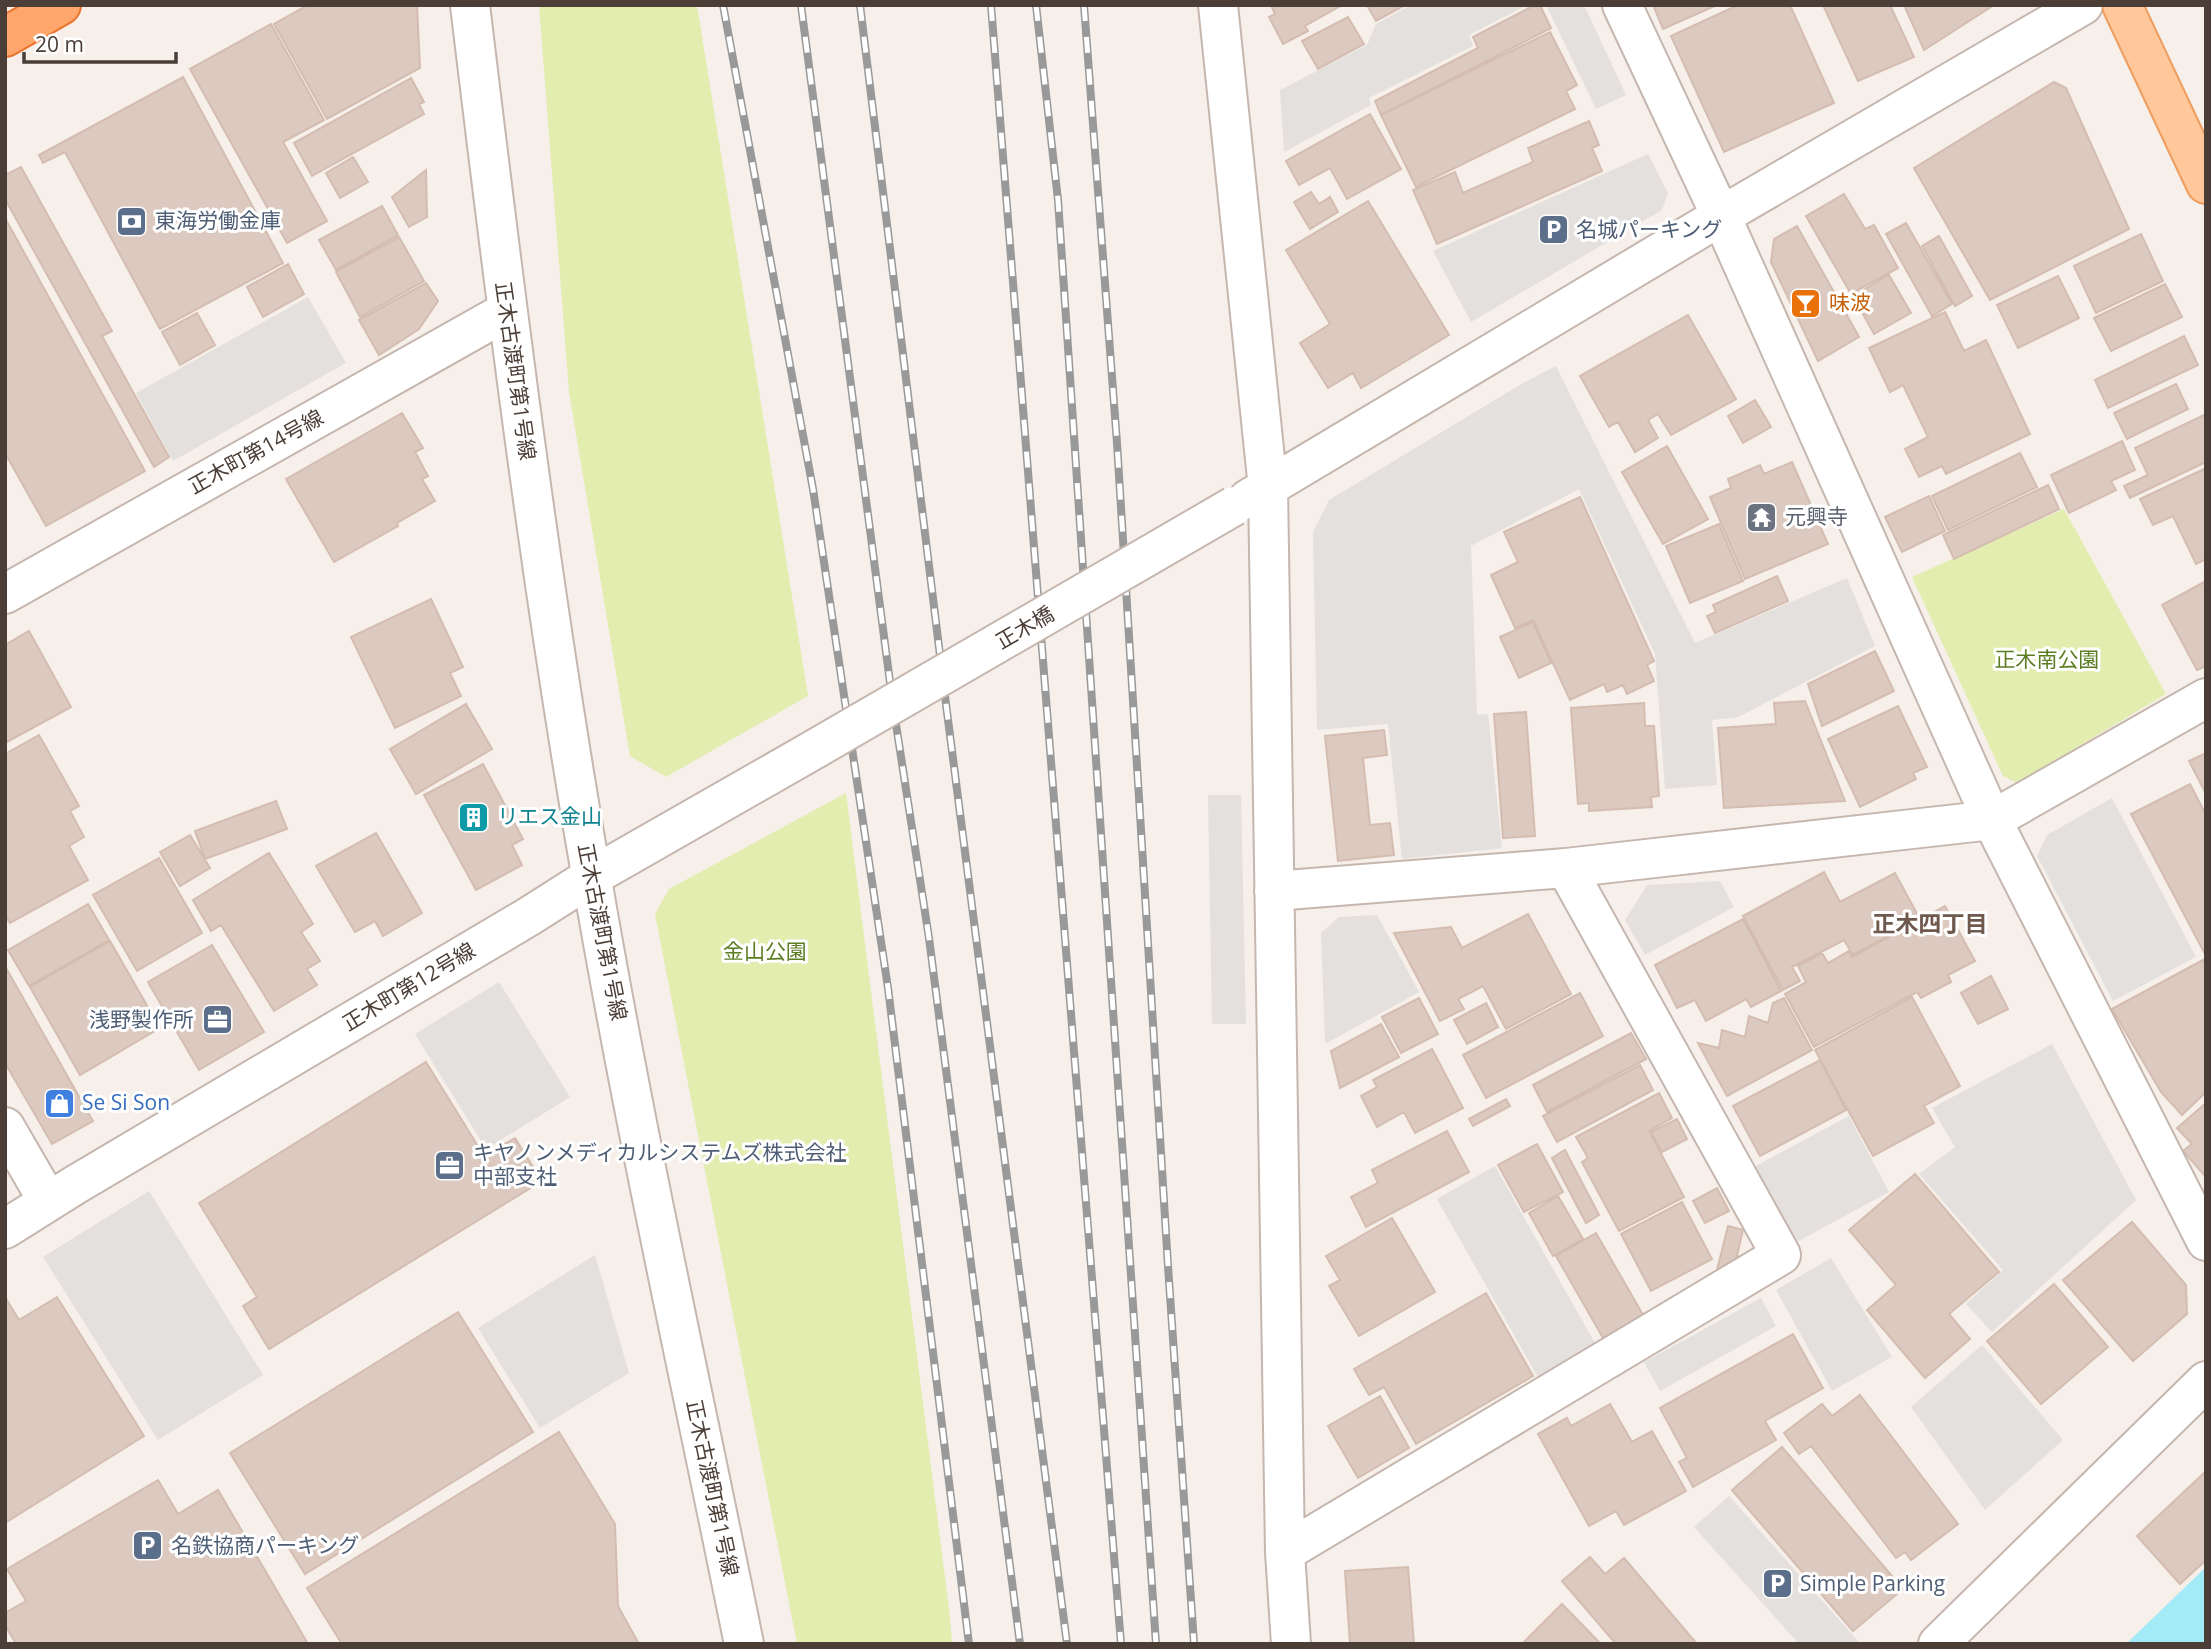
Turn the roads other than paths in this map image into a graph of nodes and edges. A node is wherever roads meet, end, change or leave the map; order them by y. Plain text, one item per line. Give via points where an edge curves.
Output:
1 (61, 5) edge
2 (470, 5) edge
3 (1218, 5) edge
4 (1622, 5) edge
5 (2083, 5) edge
6 (2122, 5) edge
7 (5, 37) edge
8 (2206, 184) edge
9 (1721, 216) junction
10 (507, 311) junction
11 (1268, 488) junction
12 (5, 593) edge
13 (2206, 698) edge
14 (815, 749) joint
15 (1992, 820) junction
16 (1566, 868) junction
17 (591, 877) junction
18 (1274, 891) junction
19 (5, 1127) edge
20 (48, 1201) junction
21 (5, 1229) edge
22 (2206, 1241) edge
23 (2206, 1381) edge
24 (1285, 1552) junction
25 (744, 1644) edge
26 (1292, 1644) edge
27 (1938, 1644) edge

1 - 7 highway
2 - 10 street, 正木古渡町第1号線
3 - 11 street
4 - 9 street
5 - 9 street, 正木橋
6 - 8 main road
9 - 11 street, 正木橋
9 - 15 street
10 - 12 street, 正木町第14号線
10 - 17 street, 正木古渡町第1号線
11 - 14 street, 正木橋, bridge
11 - 18 street
13 - 15 street
14 - 17 street, 正木町第12号線
15 - 16 street
15 - 22 street
16 - 18 street
16 - 24 street via 1781,1255
17 - 20 street, 正木町第12号線
17 - 25 street, 正木古渡町第1号線
18 - 24 street
19 - 20 street
20 - 21 street, 正木町第12号線
23 - 27 street
24 - 26 street

